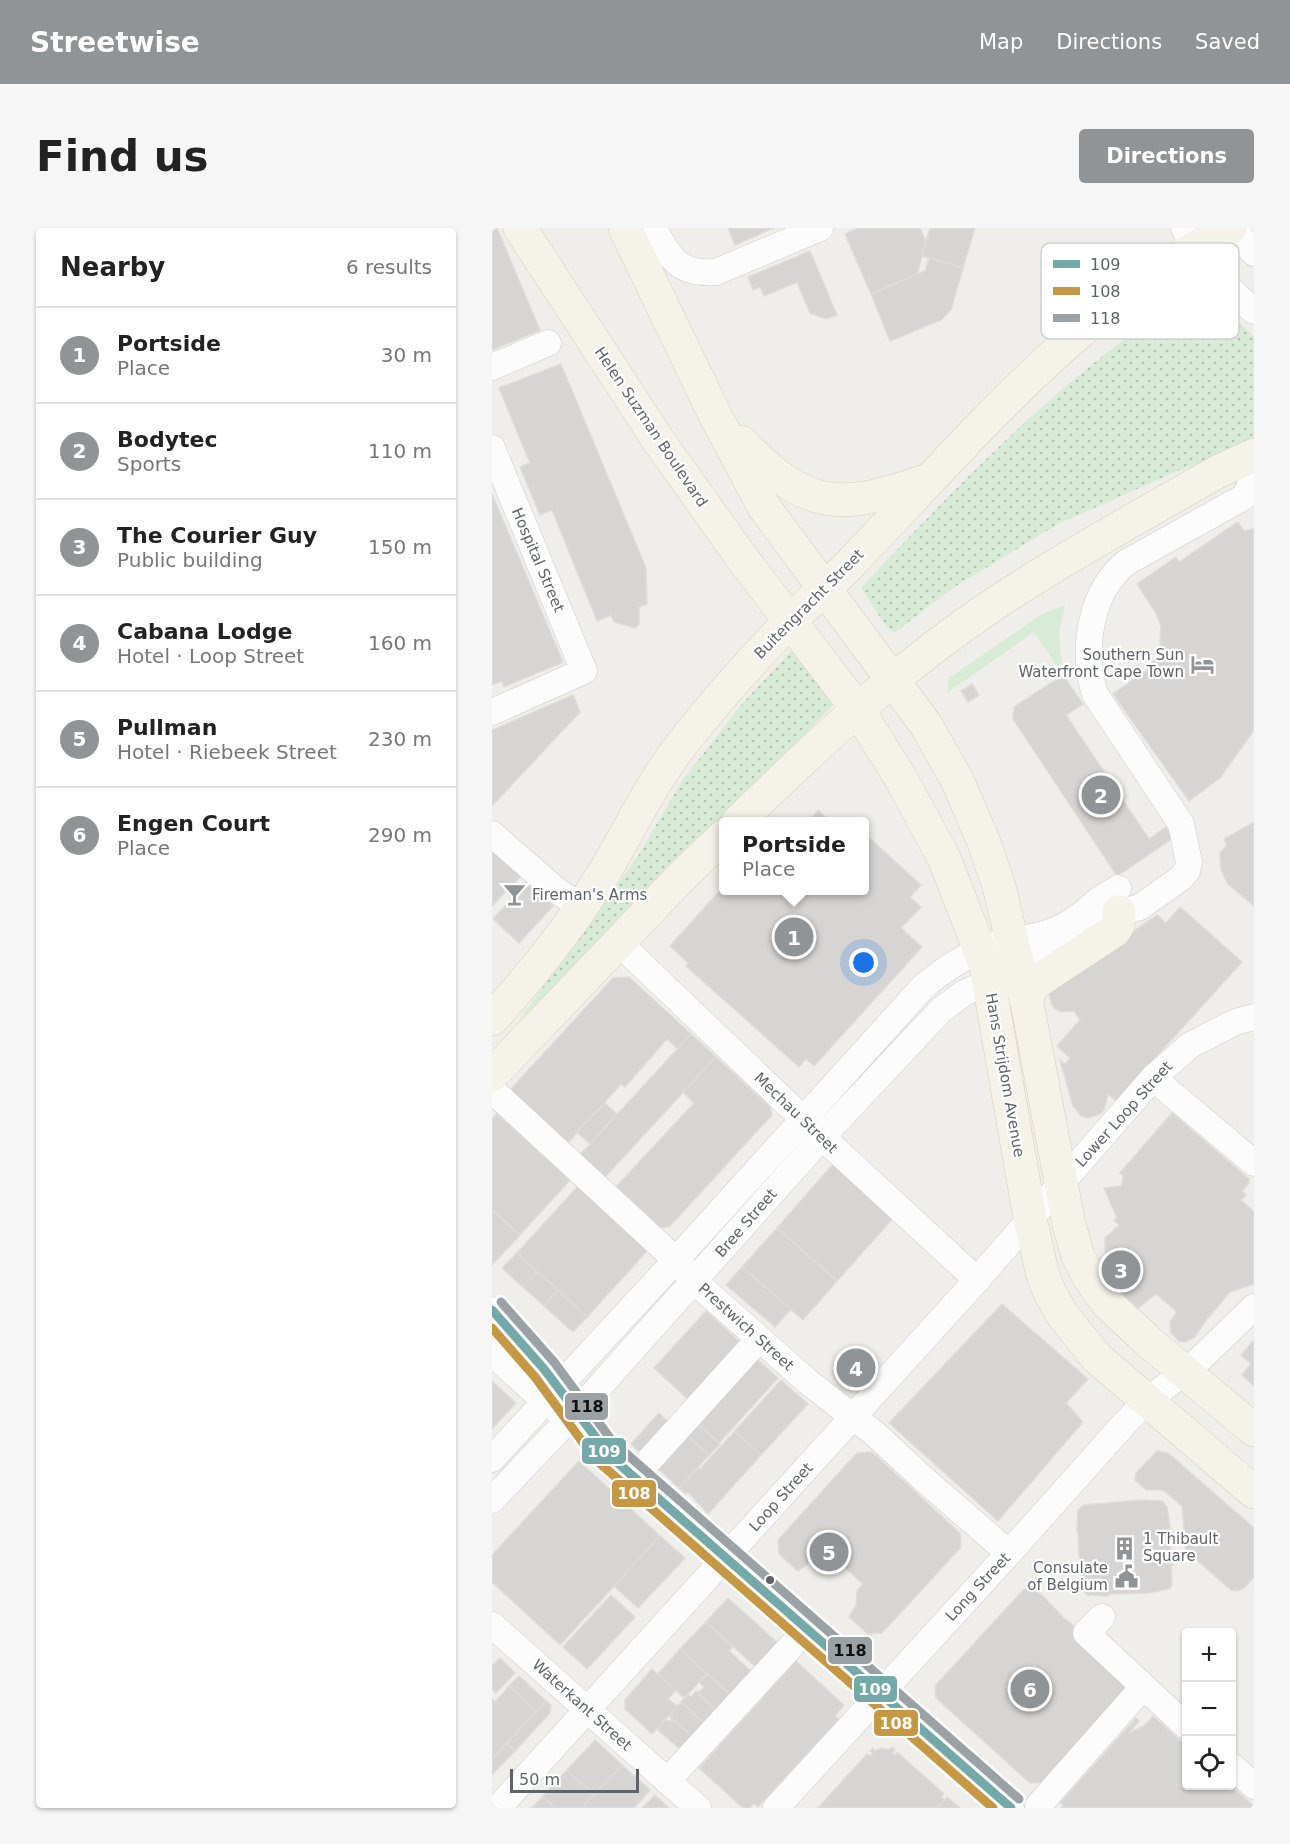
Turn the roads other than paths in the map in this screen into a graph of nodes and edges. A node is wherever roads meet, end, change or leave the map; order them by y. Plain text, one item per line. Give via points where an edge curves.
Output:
1 (520, 228) edge
2 (625, 228) edge
3 (654, 228) edge
4 (820, 228) edge
5 (1231, 228) edge
6 (1188, 238) edge
7 (1254, 253) edge
8 (1239, 298) edge
9 (1254, 311) edge
10 (1072, 339) edge
11 (548, 343) dead end
12 (492, 367) edge
13 (715, 415) junction
14 (492, 448) edge
15 (1254, 455) edge
16 (1254, 478) edge
17 (929, 480) junction
18 (825, 587) junction
19 (791, 620) junction
20 (893, 681) junction
21 (858, 710) junction
22 (492, 712) edge
23 (743, 817) edge
24 (492, 834) edge
25 (719, 840) edge
26 (1126, 902) junction
27 (581, 907) junction
28 (619, 943) junction
29 (1000, 960) junction
30 (1026, 999) junction
31 (1254, 1017) edge
32 (492, 1019) edge
33 (492, 1075) edge
34 (1153, 1078) junction
35 (492, 1090) edge
36 (803, 1120) junction
37 (822, 1137) junction
38 (1254, 1163) edge
39 (1061, 1184) junction
40 (1030, 1218) junction
41 (676, 1260) junction
42 (976, 1280) junction
43 (694, 1281) junction
44 (1254, 1307) edge
45 (492, 1310) edge
46 (759, 1339) junction
47 (492, 1353) edge
48 (1186, 1372) junction
49 (551, 1394) junction
50 (1147, 1401) junction
51 (572, 1416) junction
52 (852, 1418) junction
53 (1254, 1430) edge
54 (492, 1460) edge
55 (635, 1476) junction
56 (1254, 1492) edge
57 (492, 1500) edge
58 (1010, 1552) junction
59 (726, 1557) junction
60 (1102, 1617) dead end
61 (492, 1625) edge
62 (808, 1628) junction
63 (1143, 1687) junction
64 (881, 1692) junction
65 (587, 1710) junction
66 (1182, 1722) edge
67 (1236, 1770) edge
68 (668, 1781) junction
69 (1254, 1786) edge
70 (1038, 1806) dead end
71 (498, 1808) edge
72 (698, 1808) edge
73 (776, 1808) edge
74 (1011, 1808) edge

1 - 19 main road, Helen Suzman Boulevard via 669,456
2 - 13 main road
3 - 4 street via 672,259 685,270 701,273 716,272
5 - 6 main road, Buitengracht Street
5 - 7 street
8 - 9 street
10 - 17 main road, Buitengracht Street via 1006,399
11 - 12 street
13 - 17 main road via 770,471 817,497 862,499
13 - 18 main road via 764,507
14 - 22 street, Hospital Street via 585,671
15 - 20 main road via 1208,477 1001,599
16 - 26 street via 1244,497 1115,571 1090,630 1087,655 1095,694 1181,824 1188,852 1187,871 1181,878
17 - 18 main road, Buitengracht Street
18 - 19 main road, Buitengracht Street
18 - 20 main road, Hans Strijdom Avenue
19 - 21 main road, Hans Strijdom Avenue
19 - 27 main road, Buitengracht Street via 680,746
20 - 21 main road
20 - 29 main road, Hans Strijdom Avenue via 926,725 958,782 983,840 999,886
21 - 23 main road
21 - 29 main road, Hans Strijdom Avenue via 900,777
24 - 27 street
25 - 28 main road
26 - 29 street via 1096,902 1060,928 1042,934
26 - 30 main road via 1114,931 1038,981
27 - 32 main road, Buitengracht Street via 559,941
28 - 33 main road
28 - 36 street, Mechau Street
29 - 30 main road, Hans Strijdom Avenue
29 - 36 street, Bree Street via 953,963 923,987
29 - 37 street, Bree Street via 941,1010
29 - 40 main road, Hans Strijdom Avenue
30 - 39 main road, Hans Strijdom Avenue
31 - 34 street, Lower Loop Street via 1235,1022 1189,1046
34 - 38 street
34 - 39 street, Lower Loop Street
35 - 41 street, Prestwich Street
36 - 37 street, Mechau Street
36 - 41 street, Bree Street
37 - 42 street, Mechau Street
37 - 43 street, Bree Street
39 - 40 street, Loop Street
39 - 48 main road, Hans Strijdom Avenue via 1078,1256 1094,1285 1107,1303
40 - 42 street, Loop Street
40 - 50 main road, Hans Strijdom Avenue via 1042,1272 1062,1314 1096,1358
41 - 43 street, Prestwich Street
41 - 49 street, Bree Street
42 - 52 street, Loop Street
43 - 46 street, Prestwich Street
43 - 51 street, Bree Street
44 - 48 street, Long Street
45 - 49 street via 544,1369
46 - 52 street, Prestwich Street
46 - 55 street
47 - 49 street
48 - 50 street, Long Street
48 - 53 main road, Hans Strijdom Avenue
49 - 51 street
49 - 54 street, Bree Street
50 - 56 main road, Hans Strijdom Avenue
50 - 58 street, Long Street
51 - 55 street via 603,1450
51 - 57 street, Bree Street
52 - 58 street, Prestwich Street
52 - 59 street, Loop Street
55 - 59 street
58 - 64 street, Long Street
59 - 62 street
59 - 65 street, Loop Street
60 - 63 street via 1086,1633
61 - 65 street, Waterkant Street
62 - 64 street
62 - 68 street
63 - 66 street
63 - 70 street
64 - 73 street, Long Street
64 - 74 street
65 - 68 street, Waterkant Street
65 - 71 street, Loop Street
67 - 69 street
68 - 72 street, Waterkant Street

